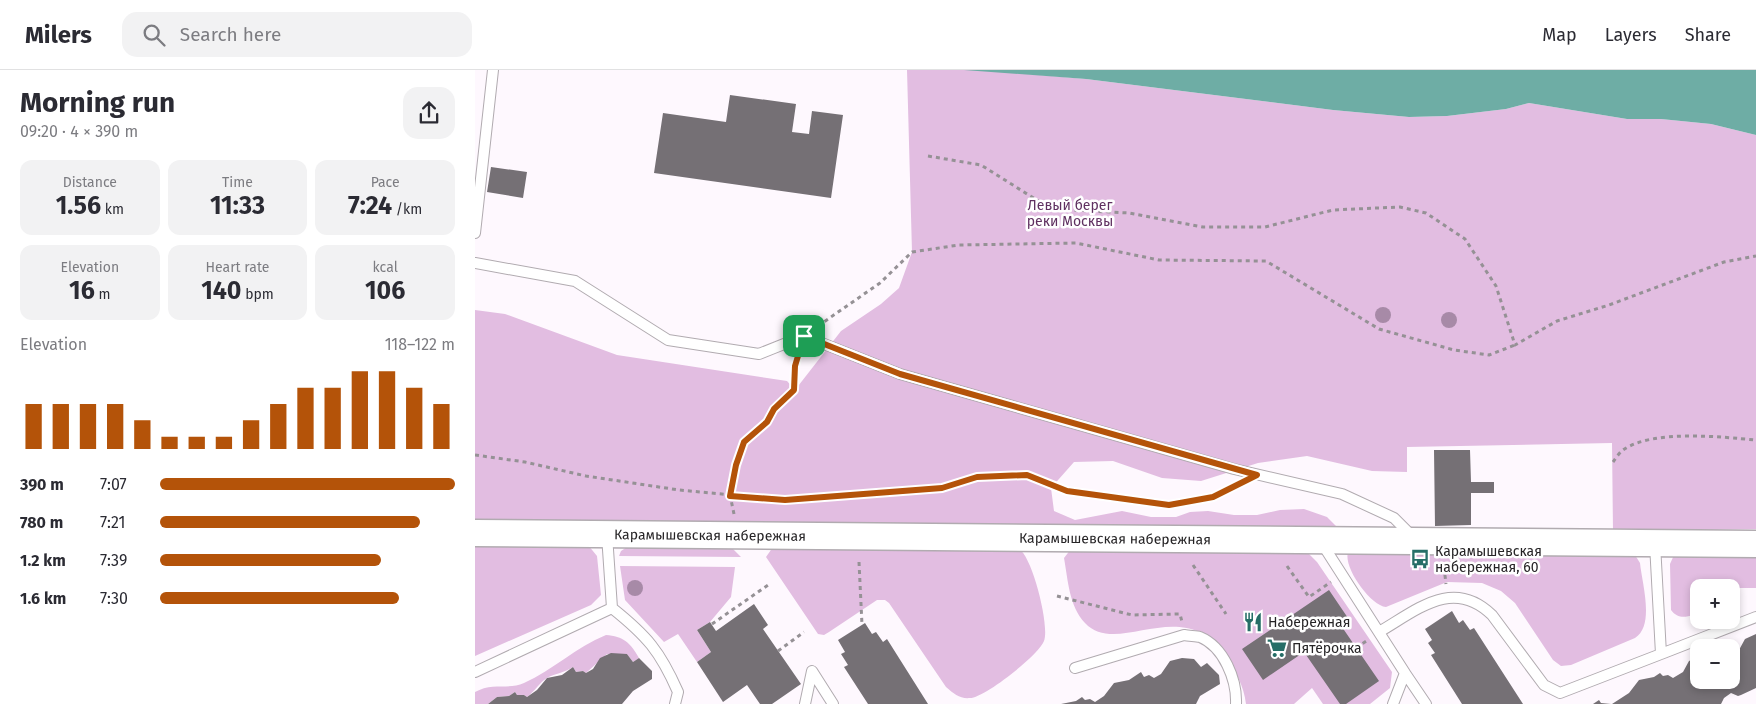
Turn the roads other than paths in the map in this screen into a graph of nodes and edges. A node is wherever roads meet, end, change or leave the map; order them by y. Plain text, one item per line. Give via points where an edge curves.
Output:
1 (493, 70) edge
2 (475, 233) edge
3 (475, 264) edge
4 (475, 533) edge
5 (607, 534) junction
6 (1319, 541) junction
7 (1418, 542) junction
8 (1655, 544) junction
9 (1756, 544) edge
10 (612, 608) junction
11 (1756, 618) edge
12 (1379, 632) junction
13 (1661, 654) junction
14 (1075, 668) dead end
15 (475, 672) edge
16 (1405, 673) junction
17 (675, 704) edge
18 (805, 704) edge
19 (833, 704) edge
20 (1236, 704) edge
21 (1393, 704) edge
22 (1426, 704) edge

1 - 2 lane
3 - 7 lane via 575,281 668,340 759,354 804,336 900,374 1257,475 1342,494 1394,518
4 - 5 street, Карамышевская набережная
5 - 6 street, Карамышевская набережная
5 - 10 lane
6 - 7 street, Карамышевская набережная
6 - 12 lane
7 - 8 street, Карамышевская набережная
8 - 9 street, Карамышевская набережная
8 - 13 lane
10 - 15 lane
10 - 17 lane via 657,649 678,692
11 - 13 lane
12 - 13 lane via 1425,605 1451,596 1467,598 1492,615 1544,685 1560,693
12 - 16 lane
14 - 20 lane via 1184,635 1200,637 1215,648 1229,667 1237,692
16 - 21 lane
16 - 22 lane
18 - 19 lane via 812,670

